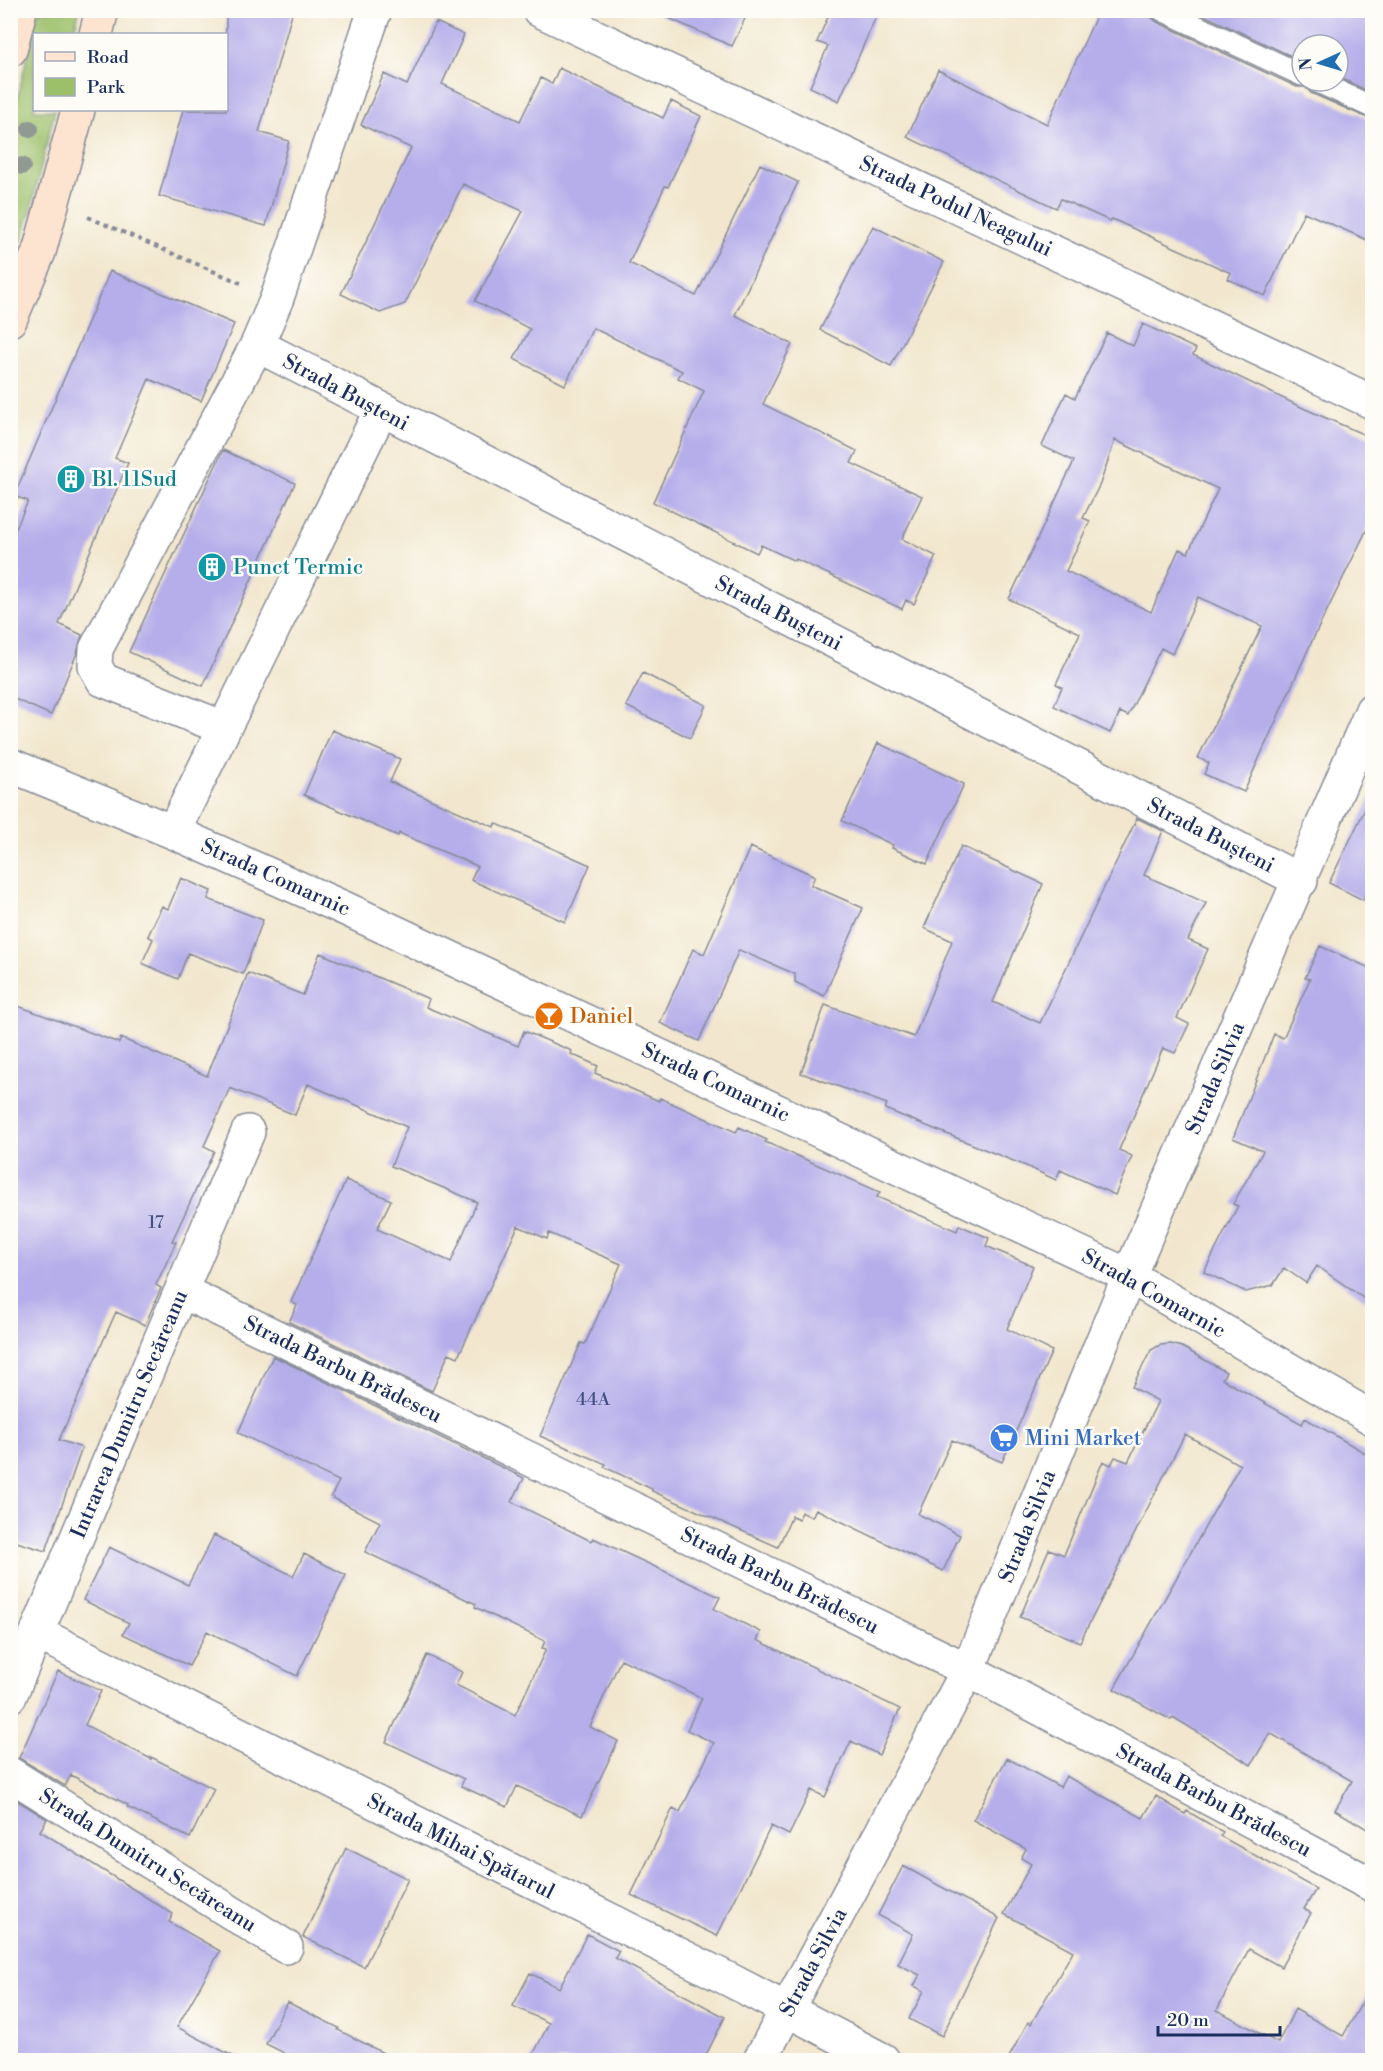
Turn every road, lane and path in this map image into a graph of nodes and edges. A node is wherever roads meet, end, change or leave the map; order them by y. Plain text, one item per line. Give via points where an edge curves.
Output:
1 (20, 10) edge
2 (102, 10) edge
3 (375, 10) edge
4 (539, 10) edge
5 (1162, 10) edge
6 (96, 33) edge
7 (10, 50) edge
8 (1290, 69) edge
9 (1342, 93) edge
10 (1372, 107) edge
11 (78, 111) edge
12 (88, 217) dead end
13 (277, 298) junction
14 (10, 320) edge
15 (257, 345) junction
16 (1372, 402) edge
17 (381, 410) junction
18 (1372, 710) edge
19 (224, 728) junction
20 (10, 765) edge
21 (172, 832) junction
22 (1301, 881) junction
23 (248, 1132) dead end
24 (1129, 1276) junction
25 (181, 1291) junction
26 (1372, 1418) edge
27 (37, 1633) junction
28 (968, 1670) junction
29 (10, 1696) edge
30 (10, 1774) edge
31 (1372, 1885) edge
32 (286, 1947) dead end
33 (788, 2010) junction
34 (760, 2061) edge
35 (883, 2061) edge

1 - 7 main road
2 - 6 main road
3 - 13 street
4 - 16 street, Strada Podul Neagului
5 - 8 lane
9 - 10 lane
11 - 14 main road via 39,252
12 - 13 path
13 - 15 street
15 - 17 street, Strada Bușteni
15 - 19 street via 96,649 95,666 103,680
17 - 19 street
17 - 22 street, Strada Bușteni
18 - 22 street, Strada Silvia
19 - 21 street
20 - 21 street, Strada Comarnic
21 - 24 street, Strada Comarnic via 346,909
22 - 24 street, Strada Silvia
23 - 25 street, Intrarea Dumitru Secăreanu
24 - 26 street, Strada Comarnic
24 - 28 street, Strada Silvia
25 - 27 street, Intrarea Dumitru Secăreanu
25 - 28 street, Strada Barbu Brădescu
27 - 29 street, Intrarea Dumitru Secăreanu
27 - 33 street, Strada Mihai Spătarul
28 - 31 street, Strada Barbu Brădescu
28 - 33 street, Strada Silvia
30 - 32 street, Strada Dumitru Secăreanu
33 - 34 street, Strada Silvia
33 - 35 street, Strada Mihai Spătarul

